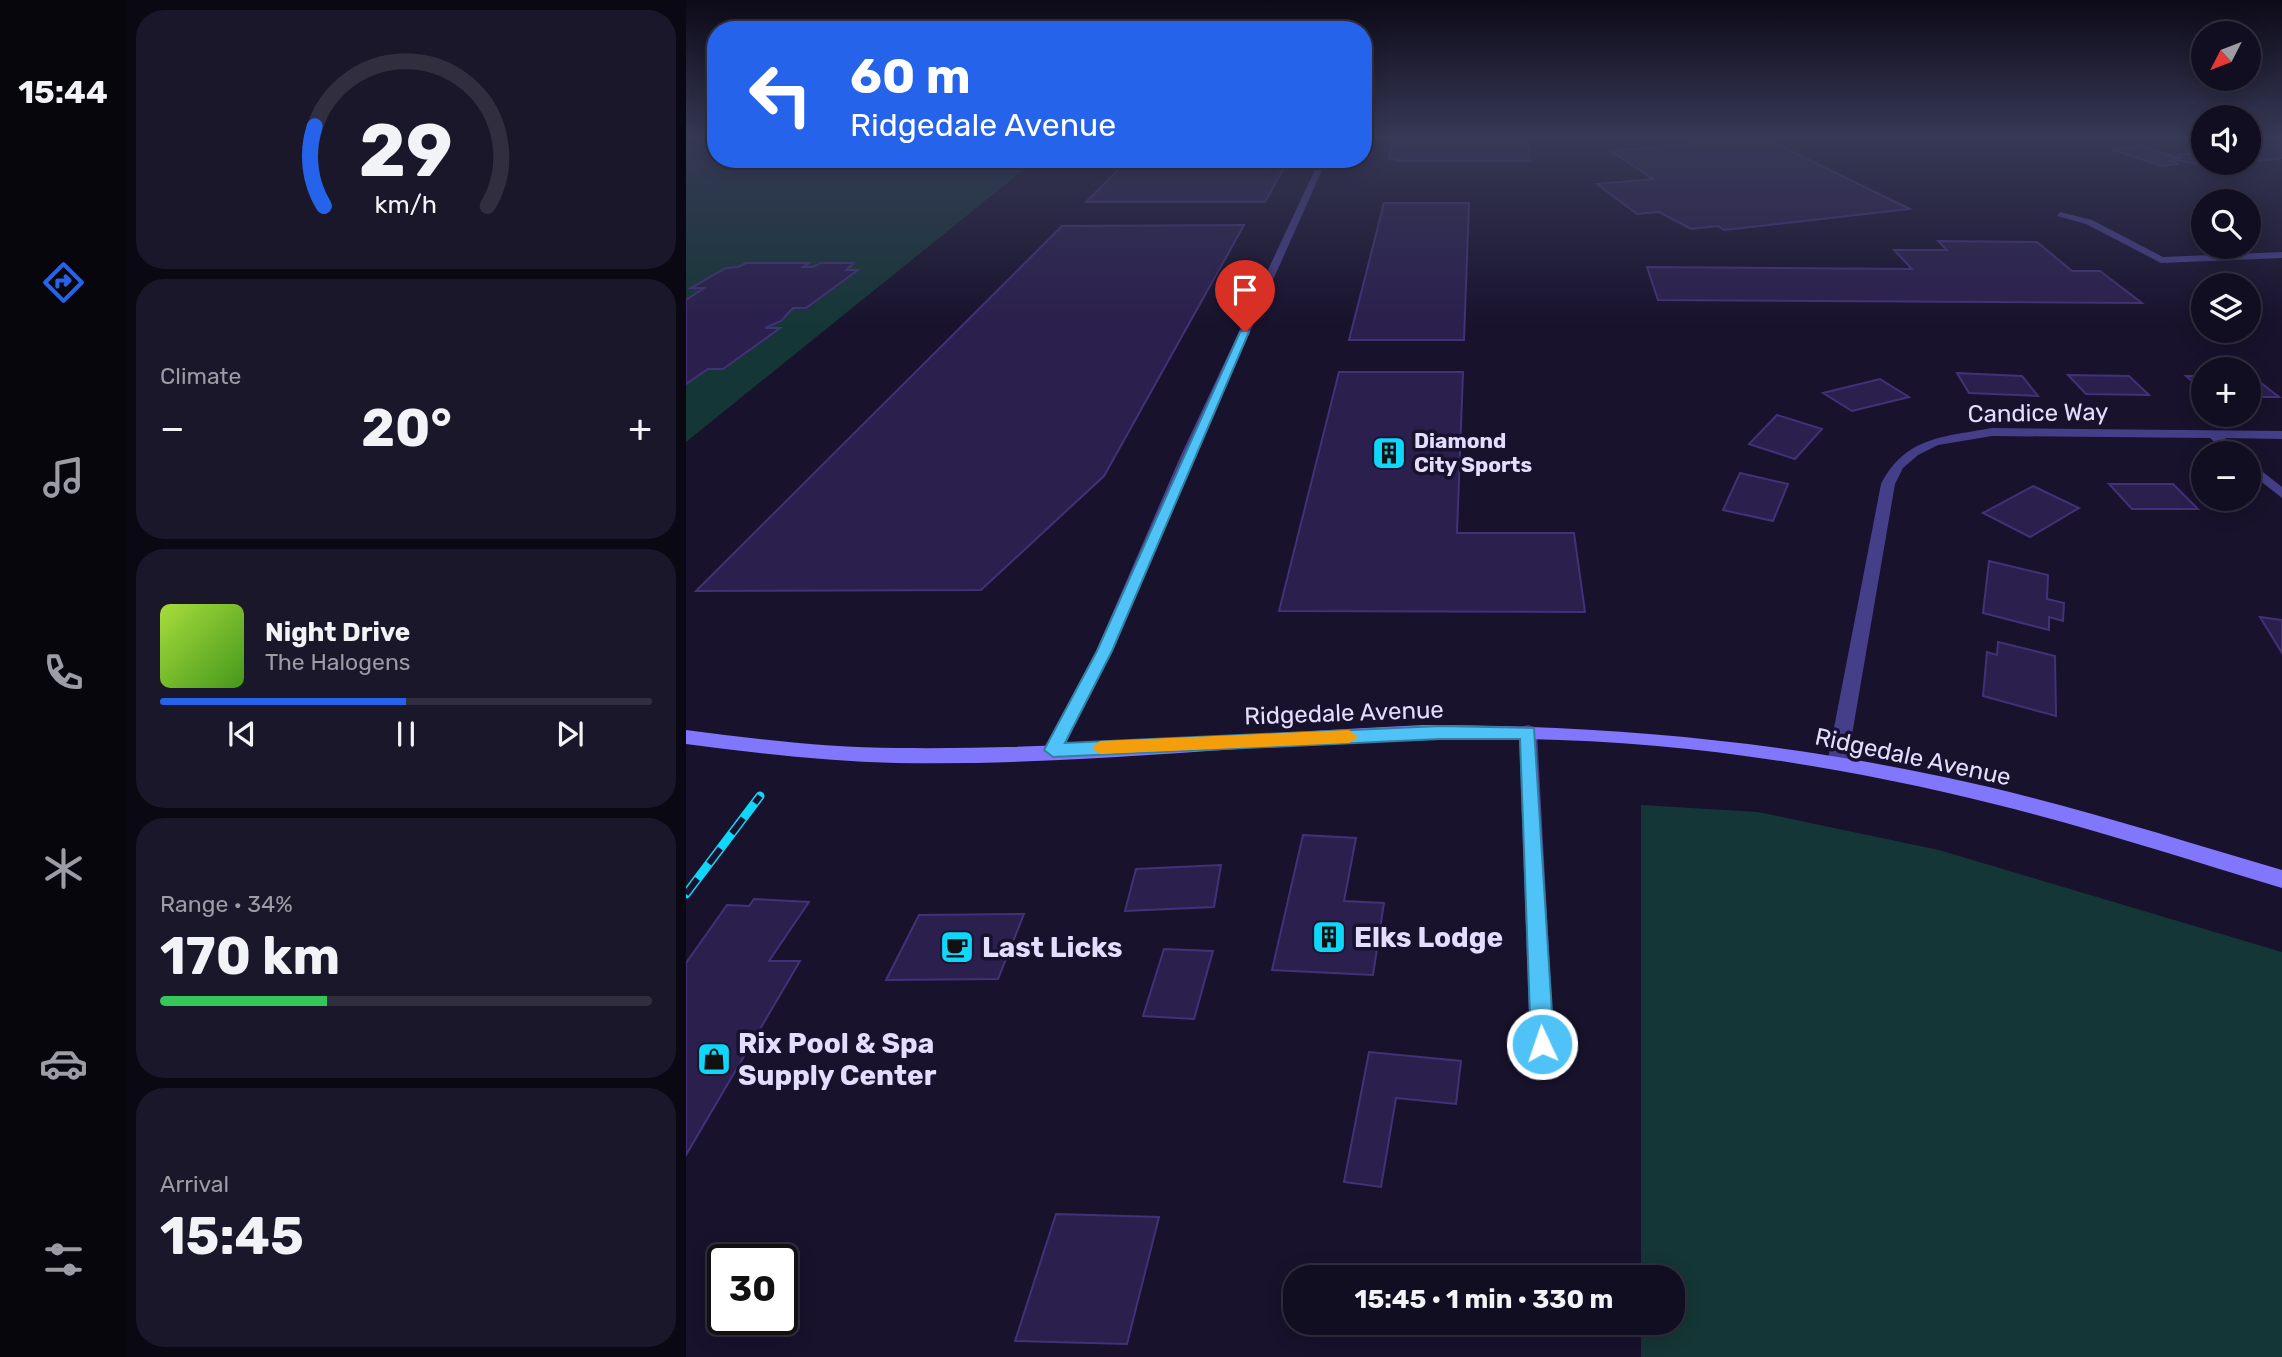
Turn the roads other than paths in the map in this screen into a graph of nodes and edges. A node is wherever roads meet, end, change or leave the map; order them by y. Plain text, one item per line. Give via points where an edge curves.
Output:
1 (1305, 199) edge
2 (2060, 214) dead end
3 (2282, 255) edge
4 (2214, 435) junction
5 (2282, 435) edge
6 (2221, 441) edge
7 (2261, 476) edge
8 (2282, 494) edge
9 (1528, 732) junction
10 (686, 737) edge
11 (1053, 750) junction
12 (1837, 764) junction
13 (2282, 879) edge
14 (1542, 1044) dead end

1 - 11 street via 1104,651
2 - 3 street via 2089,222 2161,260
4 - 5 street, Candice Way
4 - 6 street
4 - 12 street, Candice Way via 1992,432 1935,442 1913,452 1897,466 1888,484
7 - 8 street
9 - 11 main road, Ridgedale Avenue
9 - 12 main road, Ridgedale Avenue via 1677,740
9 - 14 street
10 - 11 main road, Ridgedale Avenue via 802,751 922,756
12 - 13 main road, Ridgedale Avenue via 1902,775 2070,817

